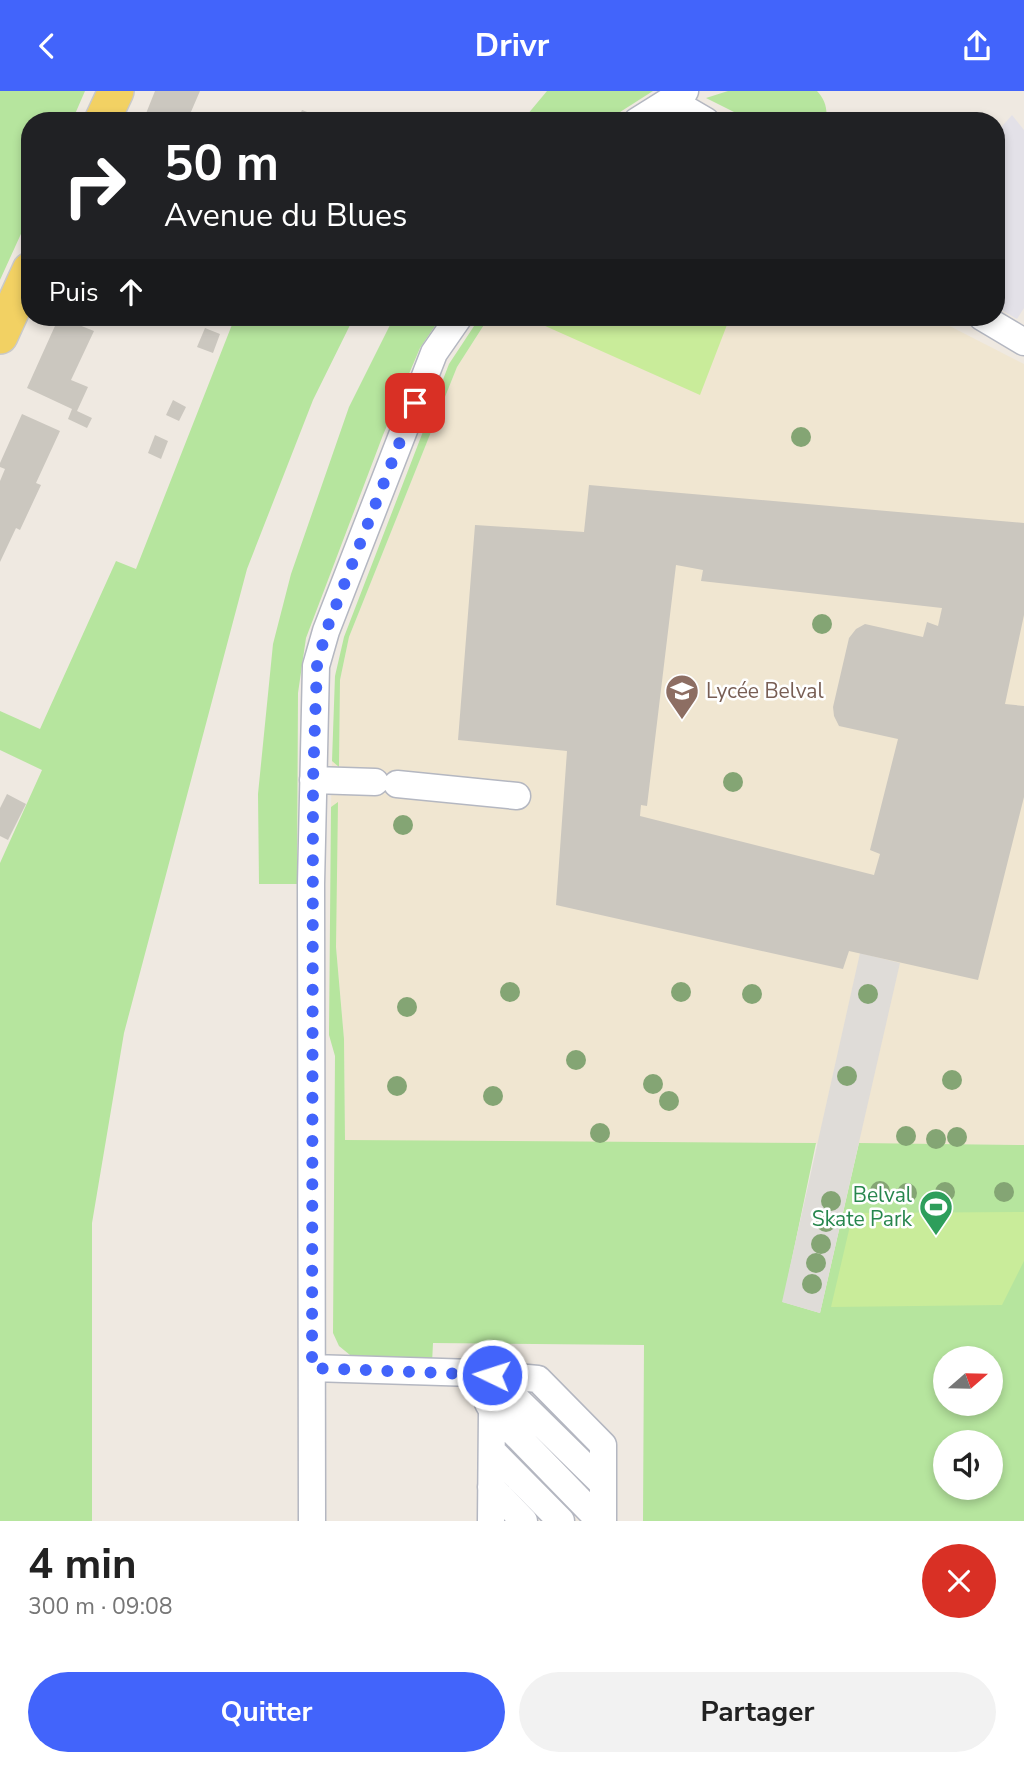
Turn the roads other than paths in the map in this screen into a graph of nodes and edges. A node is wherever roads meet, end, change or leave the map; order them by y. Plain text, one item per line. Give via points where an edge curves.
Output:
1 (116, 91) edge
2 (677, 95) edge
3 (106, 112) edge
4 (651, 112) edge
5 (696, 112) edge
6 (21, 290) edge
7 (453, 326) edge
8 (997, 326) edge
9 (0, 336) edge
10 (1024, 342) edge
11 (313, 780) junction
12 (517, 796) dead end
13 (312, 1368) junction
14 (483, 1374) junction
15 (492, 1410) junction
16 (492, 1451) junction
17 (491, 1487) junction
18 (312, 1521) edge
19 (491, 1521) edge
20 (524, 1521) edge
21 (561, 1521) edge
22 (601, 1521) edge

1 - 3 main road
2 - 4 street
2 - 5 street
6 - 9 main road
7 - 11 street via 435,353 326,631 317,666
8 - 10 street
11 - 12 street
11 - 13 street
13 - 14 street
13 - 18 street
14 - 15 street
14 - 22 street via 538,1379 603,1445
15 - 16 street
15 - 22 street
16 - 17 street
16 - 21 street
17 - 19 street
17 - 20 street

